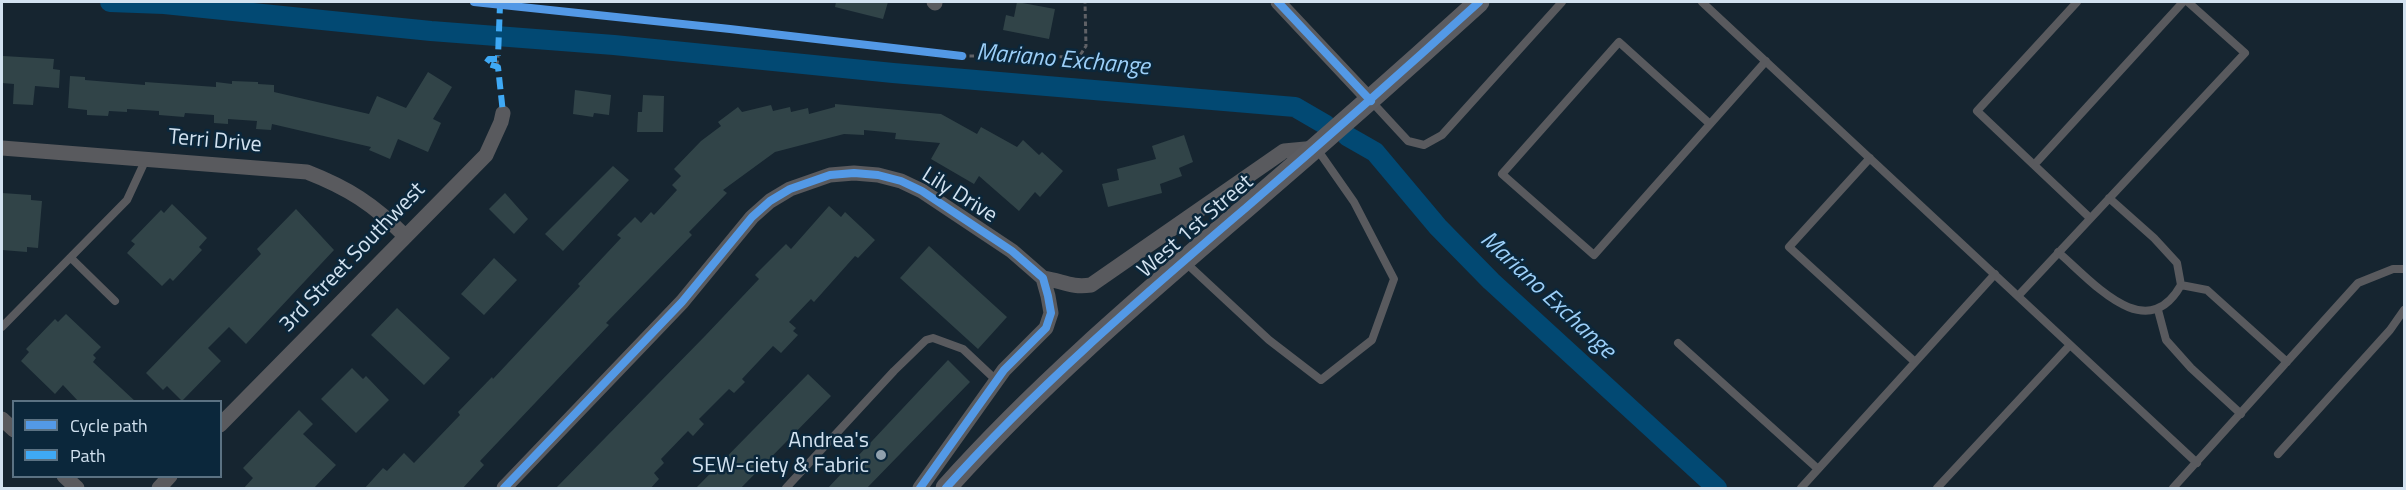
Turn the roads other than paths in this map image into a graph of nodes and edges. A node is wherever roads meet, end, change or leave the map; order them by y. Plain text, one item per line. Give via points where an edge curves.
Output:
1 (1278, 2) edge
2 (1479, 2) edge
3 (1562, 2) edge
4 (1702, 2) edge
5 (2077, 2) edge
6 (2186, 2) edge
7 (1766, 61) junction
8 (1371, 100) junction
9 (503, 113) dead end
10 (1710, 123) junction
11 (2, 148) edge
12 (1316, 148) junction
13 (1870, 158) junction
14 (146, 159) junction
15 (2034, 165) junction
16 (2109, 198) junction
17 (2090, 218) junction
18 (405, 236) junction
19 (2058, 252) junction
20 (70, 258) junction
21 (1184, 261) junction
22 (2404, 270) edge
23 (1995, 274) junction
24 (1043, 278) junction
25 (2181, 285) junction
26 (2018, 296) junction
27 (115, 302) dead end
28 (2158, 310) junction
29 (2404, 310) edge
30 (2, 327) edge
31 (1678, 343) dead end
32 (2070, 345) junction
33 (1915, 362) junction
34 (2287, 362) junction
35 (997, 381) junction
36 (2241, 414) junction
37 (222, 423) edge
38 (2278, 454) dead end
39 (2197, 463) junction
40 (1818, 469) junction
41 (65, 478) edge
42 (78, 489) edge
43 (504, 489) edge
44 (786, 489) edge
45 (920, 489) edge
46 (946, 489) edge
47 (1801, 489) edge
48 (1937, 489) edge
49 (2173, 489) edge

1 - 8 street
2 - 8 main road, West 1st Street
3 - 8 lane via 1442,135 1424,145 1408,141
4 - 7 lane
5 - 15 lane via 1977,111
6 - 15 lane
6 - 16 lane via 2245,52
7 - 10 lane
7 - 13 lane
8 - 12 main road, West 1st Street
9 - 18 street, 3rd Street Southwest via 486,155
10 - 10 lane via 1594,255 1502,174 1619,42
11 - 14 street, Terri Drive
12 - 21 main road, West 1st Street
12 - 21 lane via 1354,202 1394,279 1372,340 1321,380 1269,340
12 - 24 street via 1284,151 1091,285 1075,287
13 - 23 lane
13 - 33 lane via 1789,247
14 - 18 street, Terri Drive via 307,172 340,185 372,205
14 - 20 lane via 128,200
15 - 17 lane
16 - 17 lane
16 - 25 lane via 2177,263
17 - 19 lane
18 - 37 street, 3rd Street Southwest
19 - 26 lane
19 - 28 lane via 2122,305 2136,310
20 - 27 lane
20 - 30 lane
21 - 46 main road, West 1st Street via 1015,414
22 - 34 lane via 2393,269 2358,283
23 - 26 lane
23 - 33 lane
24 - 35 street via 1050,312 1046,328
24 - 43 street, Lily Drive via 1002,245 901,181 854,173 812,180 770,201 752,217 682,303
25 - 28 lane
25 - 34 lane via 2207,290
26 - 32 lane
28 - 36 lane via 2166,340
29 - 38 lane
31 - 40 lane
32 - 39 lane
32 - 48 lane
33 - 40 lane
34 - 36 lane
35 - 44 lane via 963,349 939,339 926,340
35 - 45 street
36 - 39 lane
39 - 49 lane
40 - 47 lane
41 - 42 street

